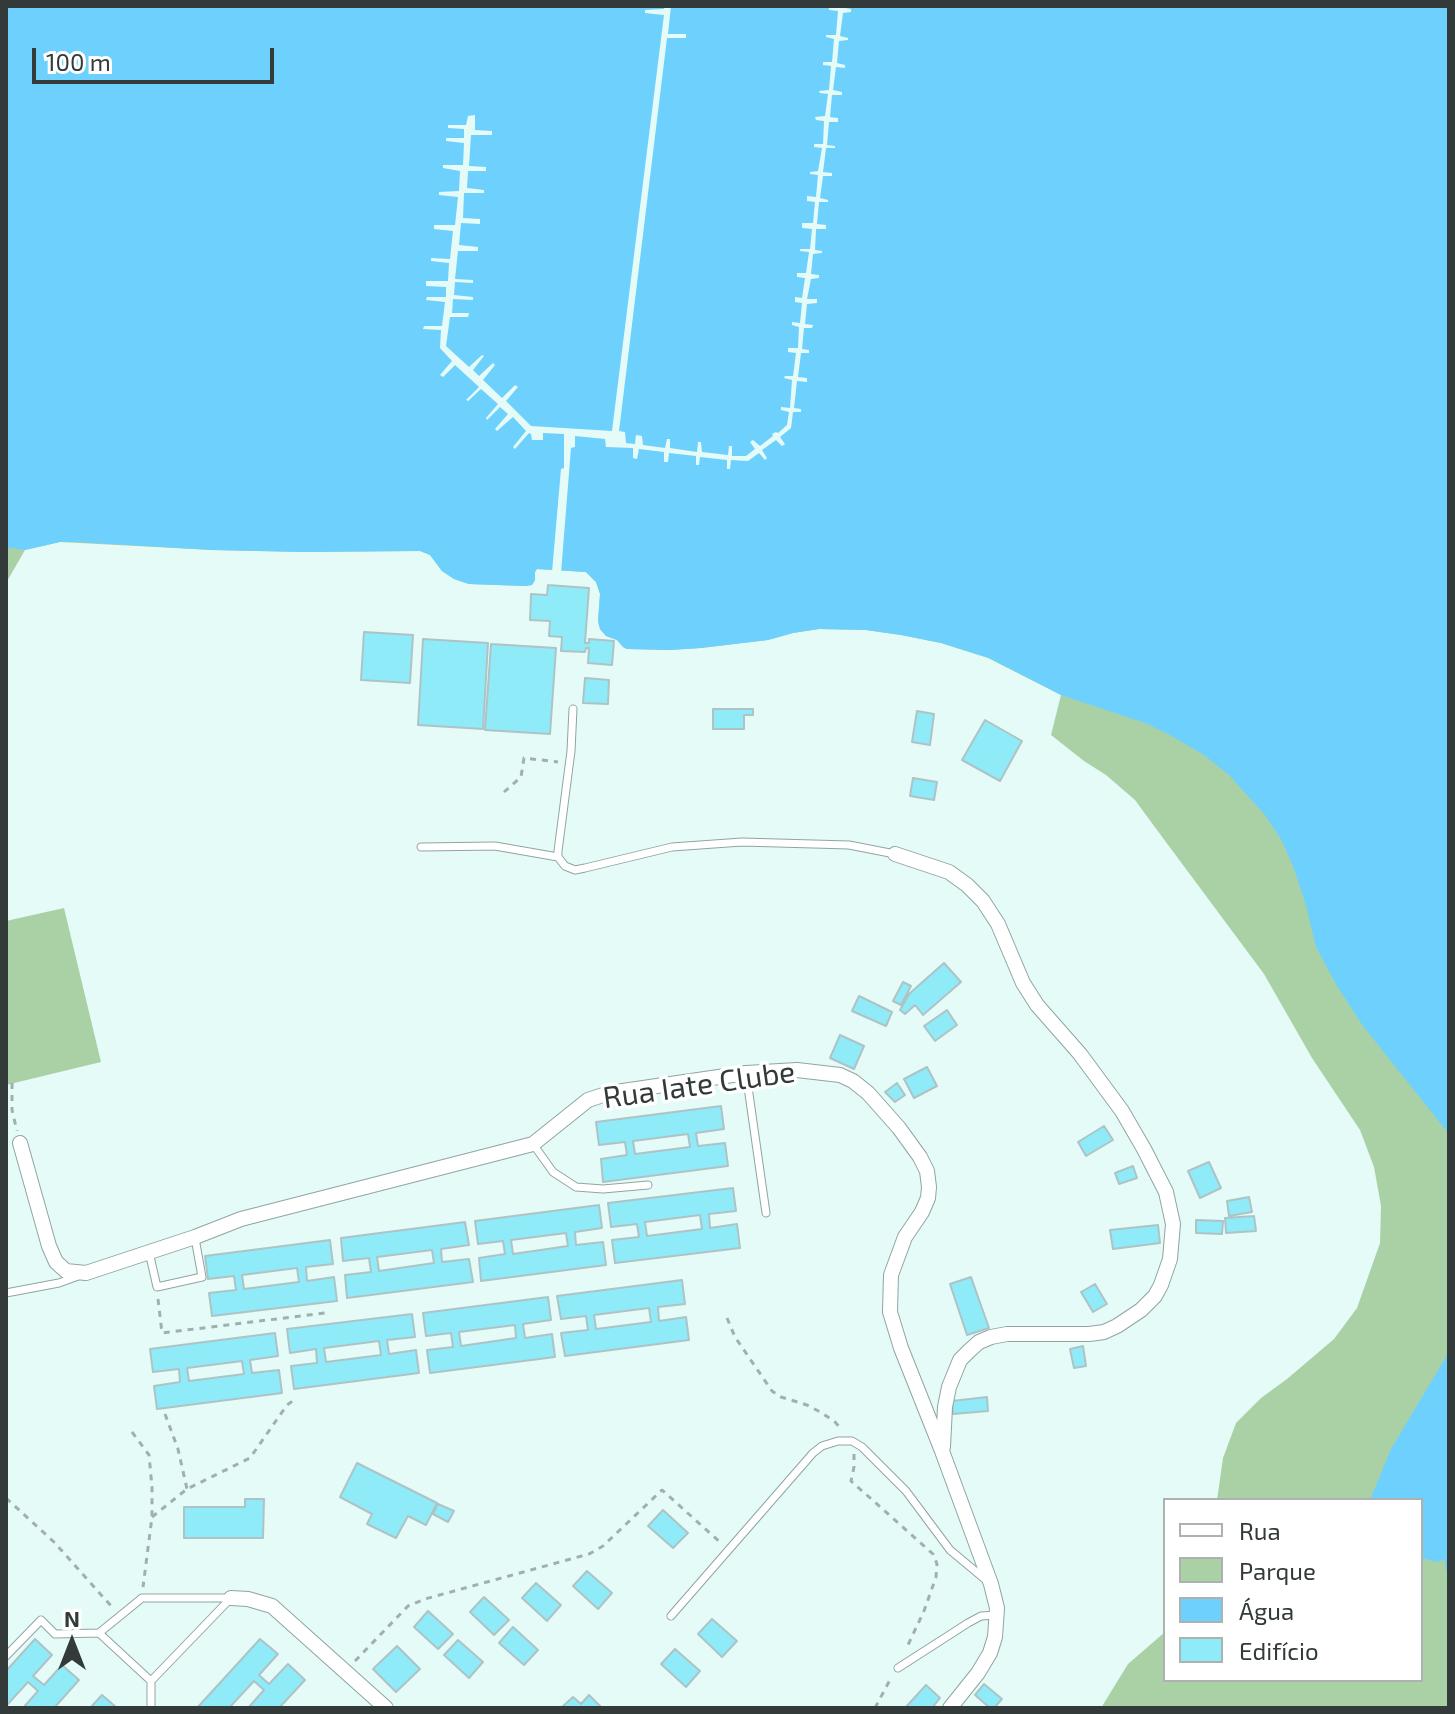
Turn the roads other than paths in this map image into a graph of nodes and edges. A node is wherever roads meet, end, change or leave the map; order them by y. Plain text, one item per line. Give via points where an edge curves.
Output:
1 (573, 709) dead end
2 (421, 847) dead end
3 (895, 854) joint
4 (558, 857) junction
5 (746, 1073) junction
6 (20, 1143) road end
7 (533, 1144) junction
8 (648, 1185) dead end
9 (766, 1213) dead end
10 (195, 1237) junction
11 (149, 1252) junction
12 (86, 1273) junction
13 (6, 1293) edge
14 (942, 1451) junction
15 (991, 1584) junction
16 (231, 1598) junction
17 (997, 1615) junction
18 (671, 1616) dead end
19 (99, 1633) junction
20 (6, 1656) edge
21 (898, 1668) road end
22 (151, 1681) junction
23 (151, 1708) edge
24 (386, 1708) edge
25 (950, 1708) edge

1 - 4 lane
2 - 4 lane via 495,846
3 - 4 lane via 849,845 742,842 672,847 575,870
3 - 14 street via 949,872 983,901 1037,1005 1102,1082 1137,1136 1166,1192 1173,1224 1170,1259 1155,1296 1117,1326 1089,1334 1007,1334 979,1342 969,1351 949,1387
5 - 7 street, Rua Iate Clube via 609,1093 588,1100
5 - 9 lane
5 - 14 street, Rua Iate Clube via 797,1070 853,1081 920,1157 927,1171 928,1198 897,1256 890,1312
6 - 12 street via 56,1262 66,1271
7 - 8 lane via 553,1172 576,1187
7 - 10 street, Rua Iate Clube via 241,1219
10 - 11 street, Rua Iate Clube
10 - 11 lane via 202,1277 157,1287
11 - 12 street, Rua Iate Clube
12 - 13 lane
14 - 15 street, Rua Iate Clube
15 - 17 street, Rua Iate Clube
15 - 18 lane via 950,1550 906,1491 862,1447 838,1441 813,1453
16 - 19 lane via 142,1598
16 - 22 lane
16 - 24 street via 272,1606
17 - 21 lane via 981,1616
17 - 25 street, Rua Iate Clube via 990,1653
19 - 20 lane via 55,1634 41,1620
19 - 22 lane
22 - 23 lane

